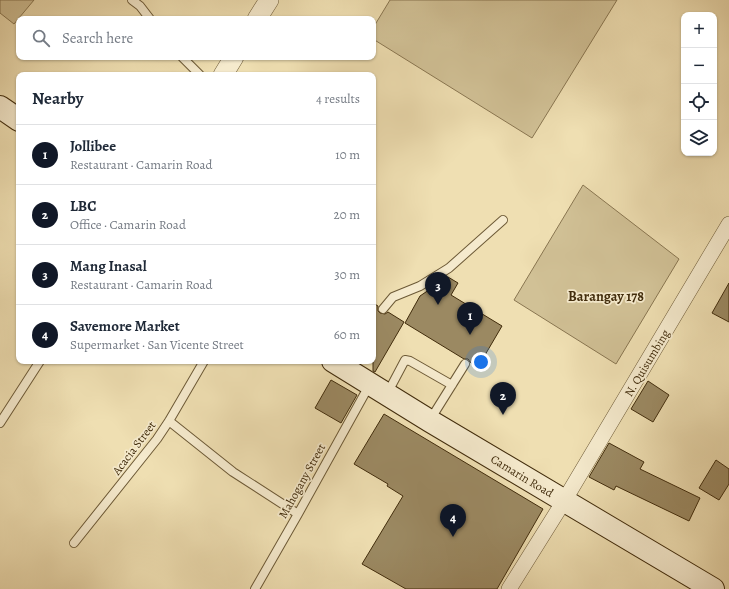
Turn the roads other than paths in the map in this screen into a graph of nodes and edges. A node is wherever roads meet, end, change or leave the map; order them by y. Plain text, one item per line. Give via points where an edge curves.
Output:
1 (132, 0) edge
2 (269, 0) edge
3 (148, 16) edge
4 (259, 16) edge
5 (185, 60) edge
6 (232, 60) edge
7 (197, 72) edge
8 (225, 72) edge
9 (503, 220) dead end
10 (729, 224) edge
11 (383, 309) dead end
12 (38, 364) edge
13 (202, 364) edge
14 (343, 364) edge
15 (465, 364) dead end
16 (452, 385) junction
17 (378, 389) junction
18 (168, 421) junction
19 (430, 421) junction
20 (0, 423) edge
21 (564, 501) junction
22 (298, 514) junction
23 (74, 543) dead end
24 (702, 586) edge
25 (254, 589) edge
26 (510, 589) edge

1 - 3 lane
2 - 4 street
5 - 7 lane
6 - 8 street
9 - 11 lane via 449,268 420,286 393,297
10 - 21 street, N. Quisumbing
12 - 20 lane
13 - 18 lane, Acacia Street
14 - 17 main road, Camarin Road
15 - 16 lane
16 - 17 lane, Mahogany Street via 406,360
16 - 19 lane
17 - 19 main road, Camarin Road
17 - 22 lane, Mahogany Street
18 - 22 lane via 233,472
18 - 23 lane, Acacia Street via 146,454
19 - 21 main road, Camarin Road
21 - 24 main road, Camarin Road
21 - 26 street, N. Quisumbing
22 - 25 lane, Mahogany Street

